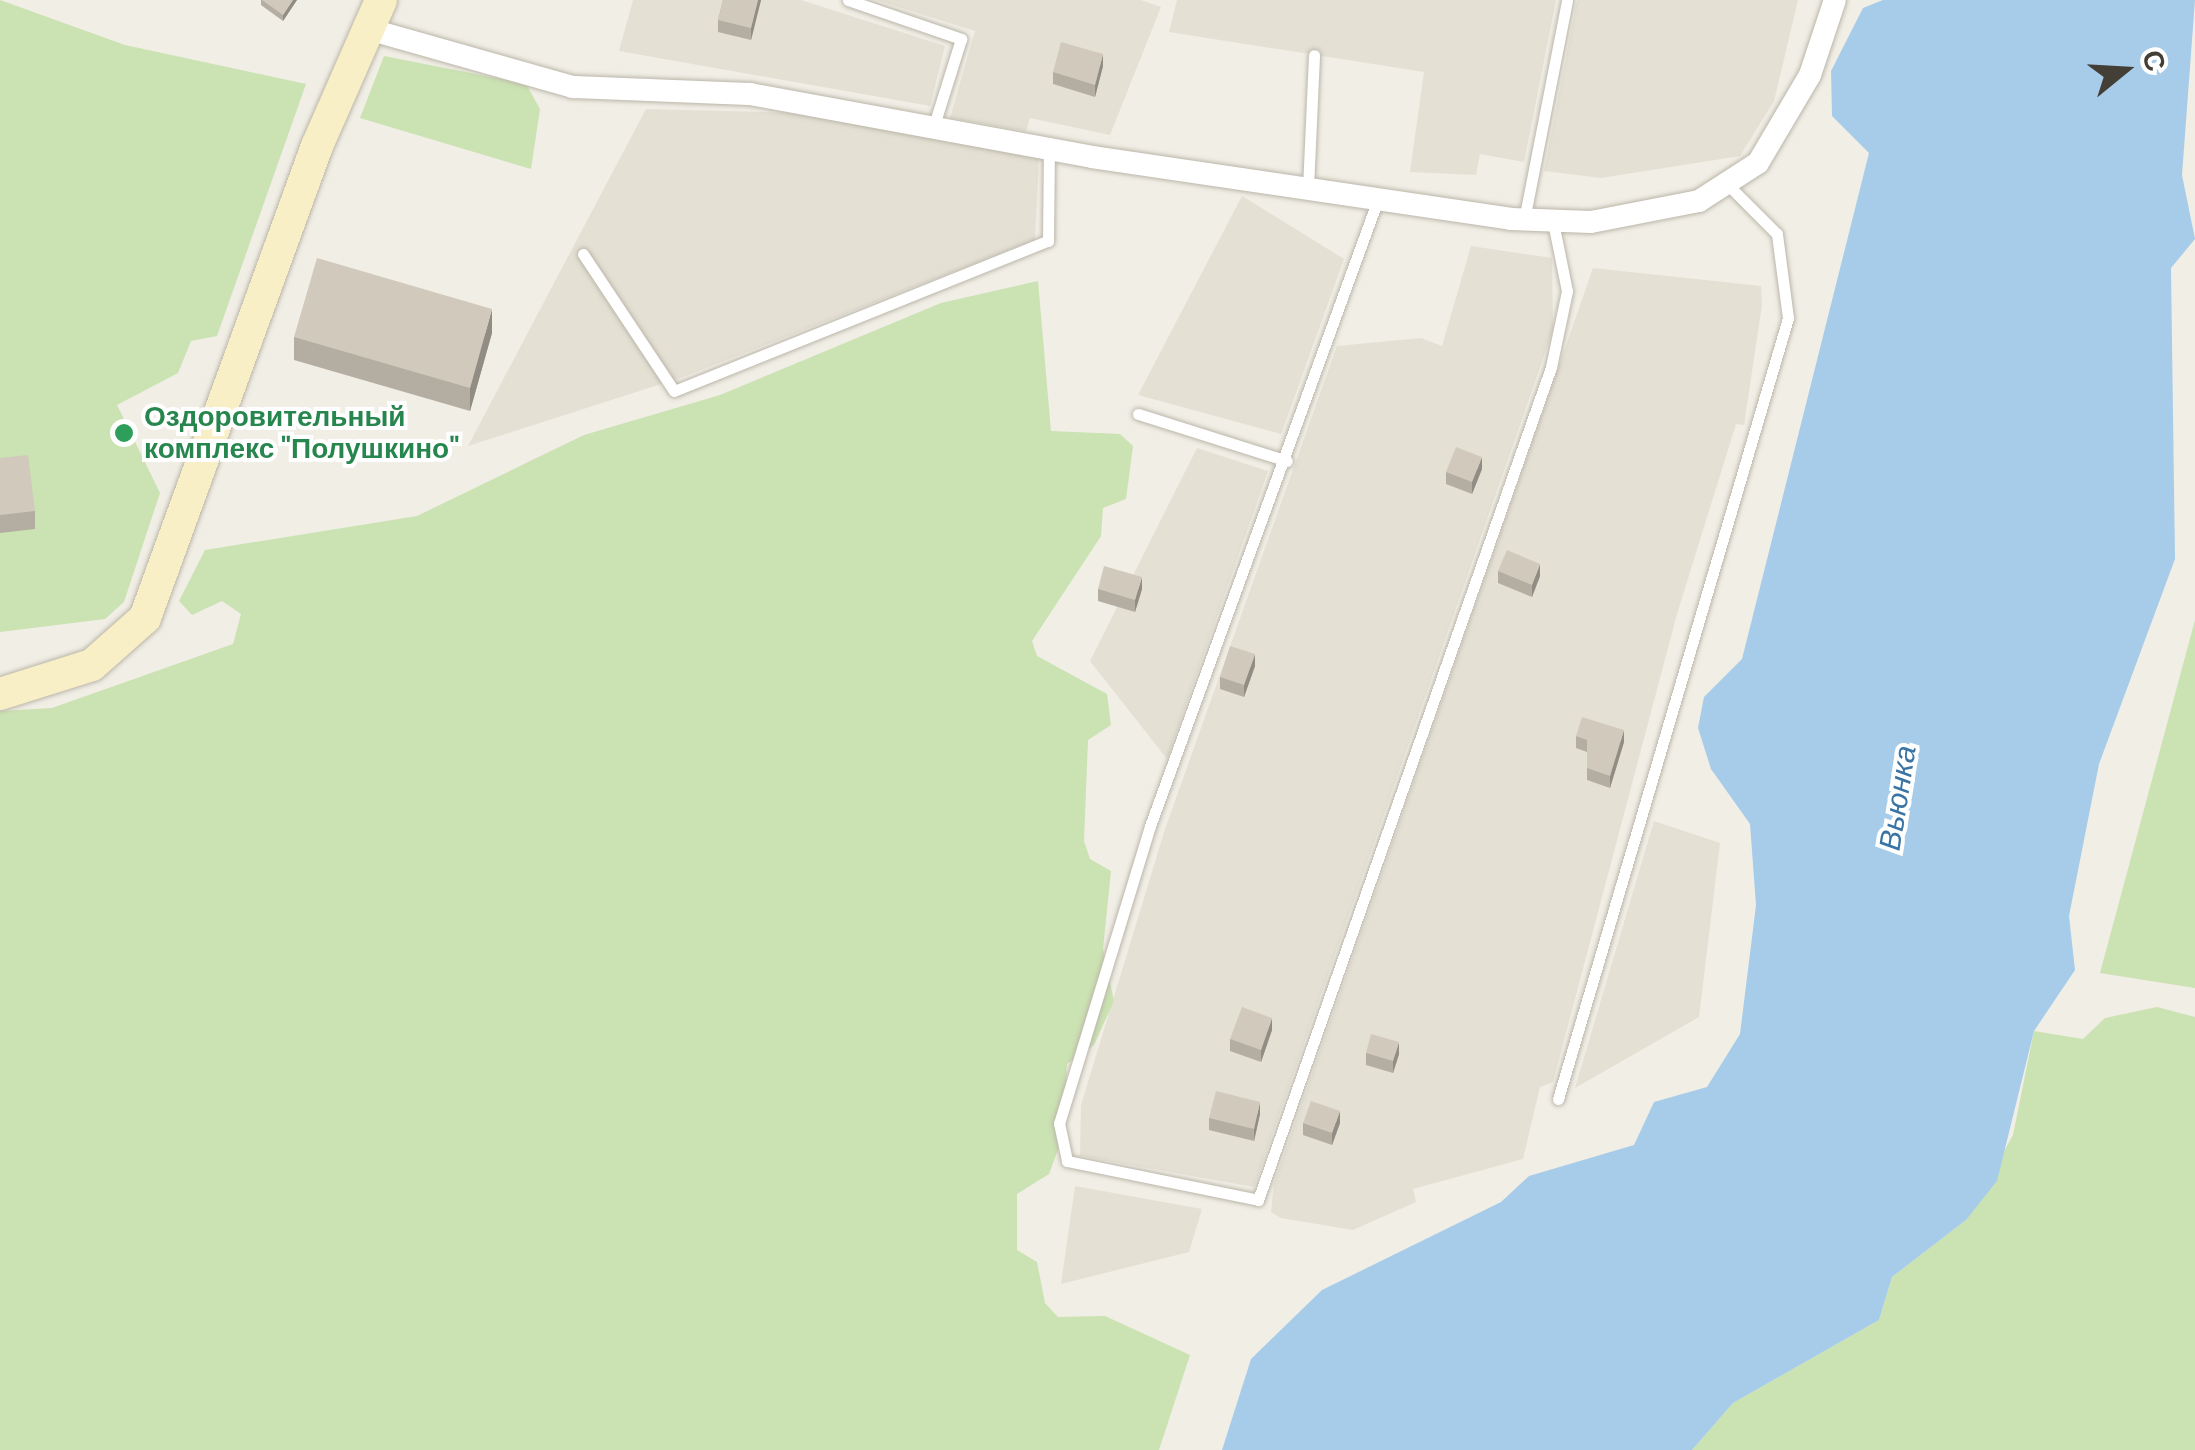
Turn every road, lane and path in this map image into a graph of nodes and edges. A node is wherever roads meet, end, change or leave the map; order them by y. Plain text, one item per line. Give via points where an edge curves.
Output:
1 (848, 0) edge
2 (1567, 0) edge
3 (1835, 0) edge
4 (374, 14) edge
5 (1314, 55) dead end
6 (935, 122) junction
7 (1050, 147) junction
8 (1728, 185) junction
9 (1308, 188) junction
10 (1378, 199) junction
11 (1524, 220) junction
12 (1553, 222) junction
13 (582, 254) dead end
14 (1138, 414) dead end
15 (1287, 461) junction
16 (0, 694) edge
17 (1558, 1099) dead end

1 - 6 lane via 961,40
2 - 11 lane
3 - 8 street via 1786,120 1758,163
4 - 6 street via 573,86 750,94
4 - 16 main road via 145,618 92,665
5 - 9 lane
6 - 7 street
7 - 9 street
7 - 13 lane via 1048,241 674,391
8 - 12 street via 1646,216
8 - 17 lane via 1777,234 1788,318
9 - 10 street
10 - 11 street
10 - 15 lane
11 - 12 street
12 - 15 lane via 1568,291 1551,366 1258,1200 1068,1161 1059,1123 1150,826
14 - 15 lane

